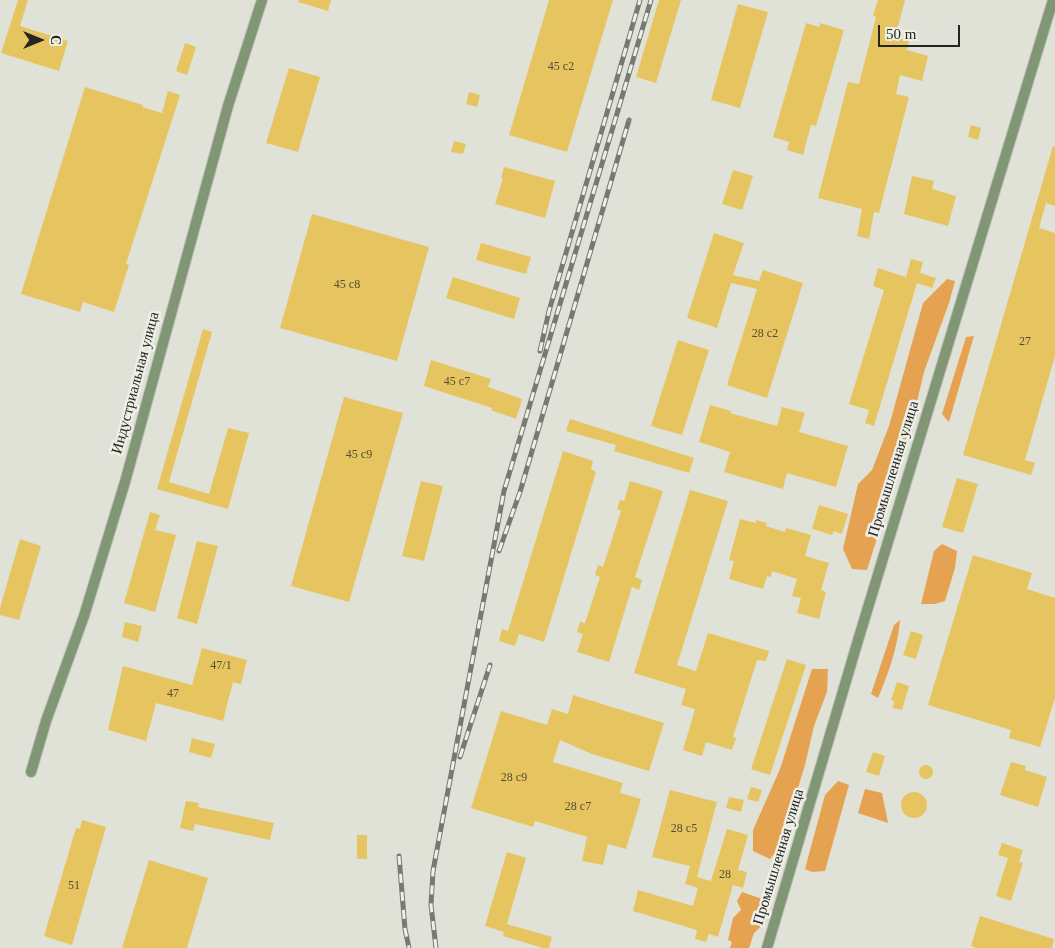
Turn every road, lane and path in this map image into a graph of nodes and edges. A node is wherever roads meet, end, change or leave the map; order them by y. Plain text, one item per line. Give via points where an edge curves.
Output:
1 (262, 0) edge
2 (1053, 0) edge
3 (31, 772) dead end
4 (767, 948) edge

1 - 3 street, Индустриальная улица via 228,106 125,482
2 - 4 street, Промышленная улица

